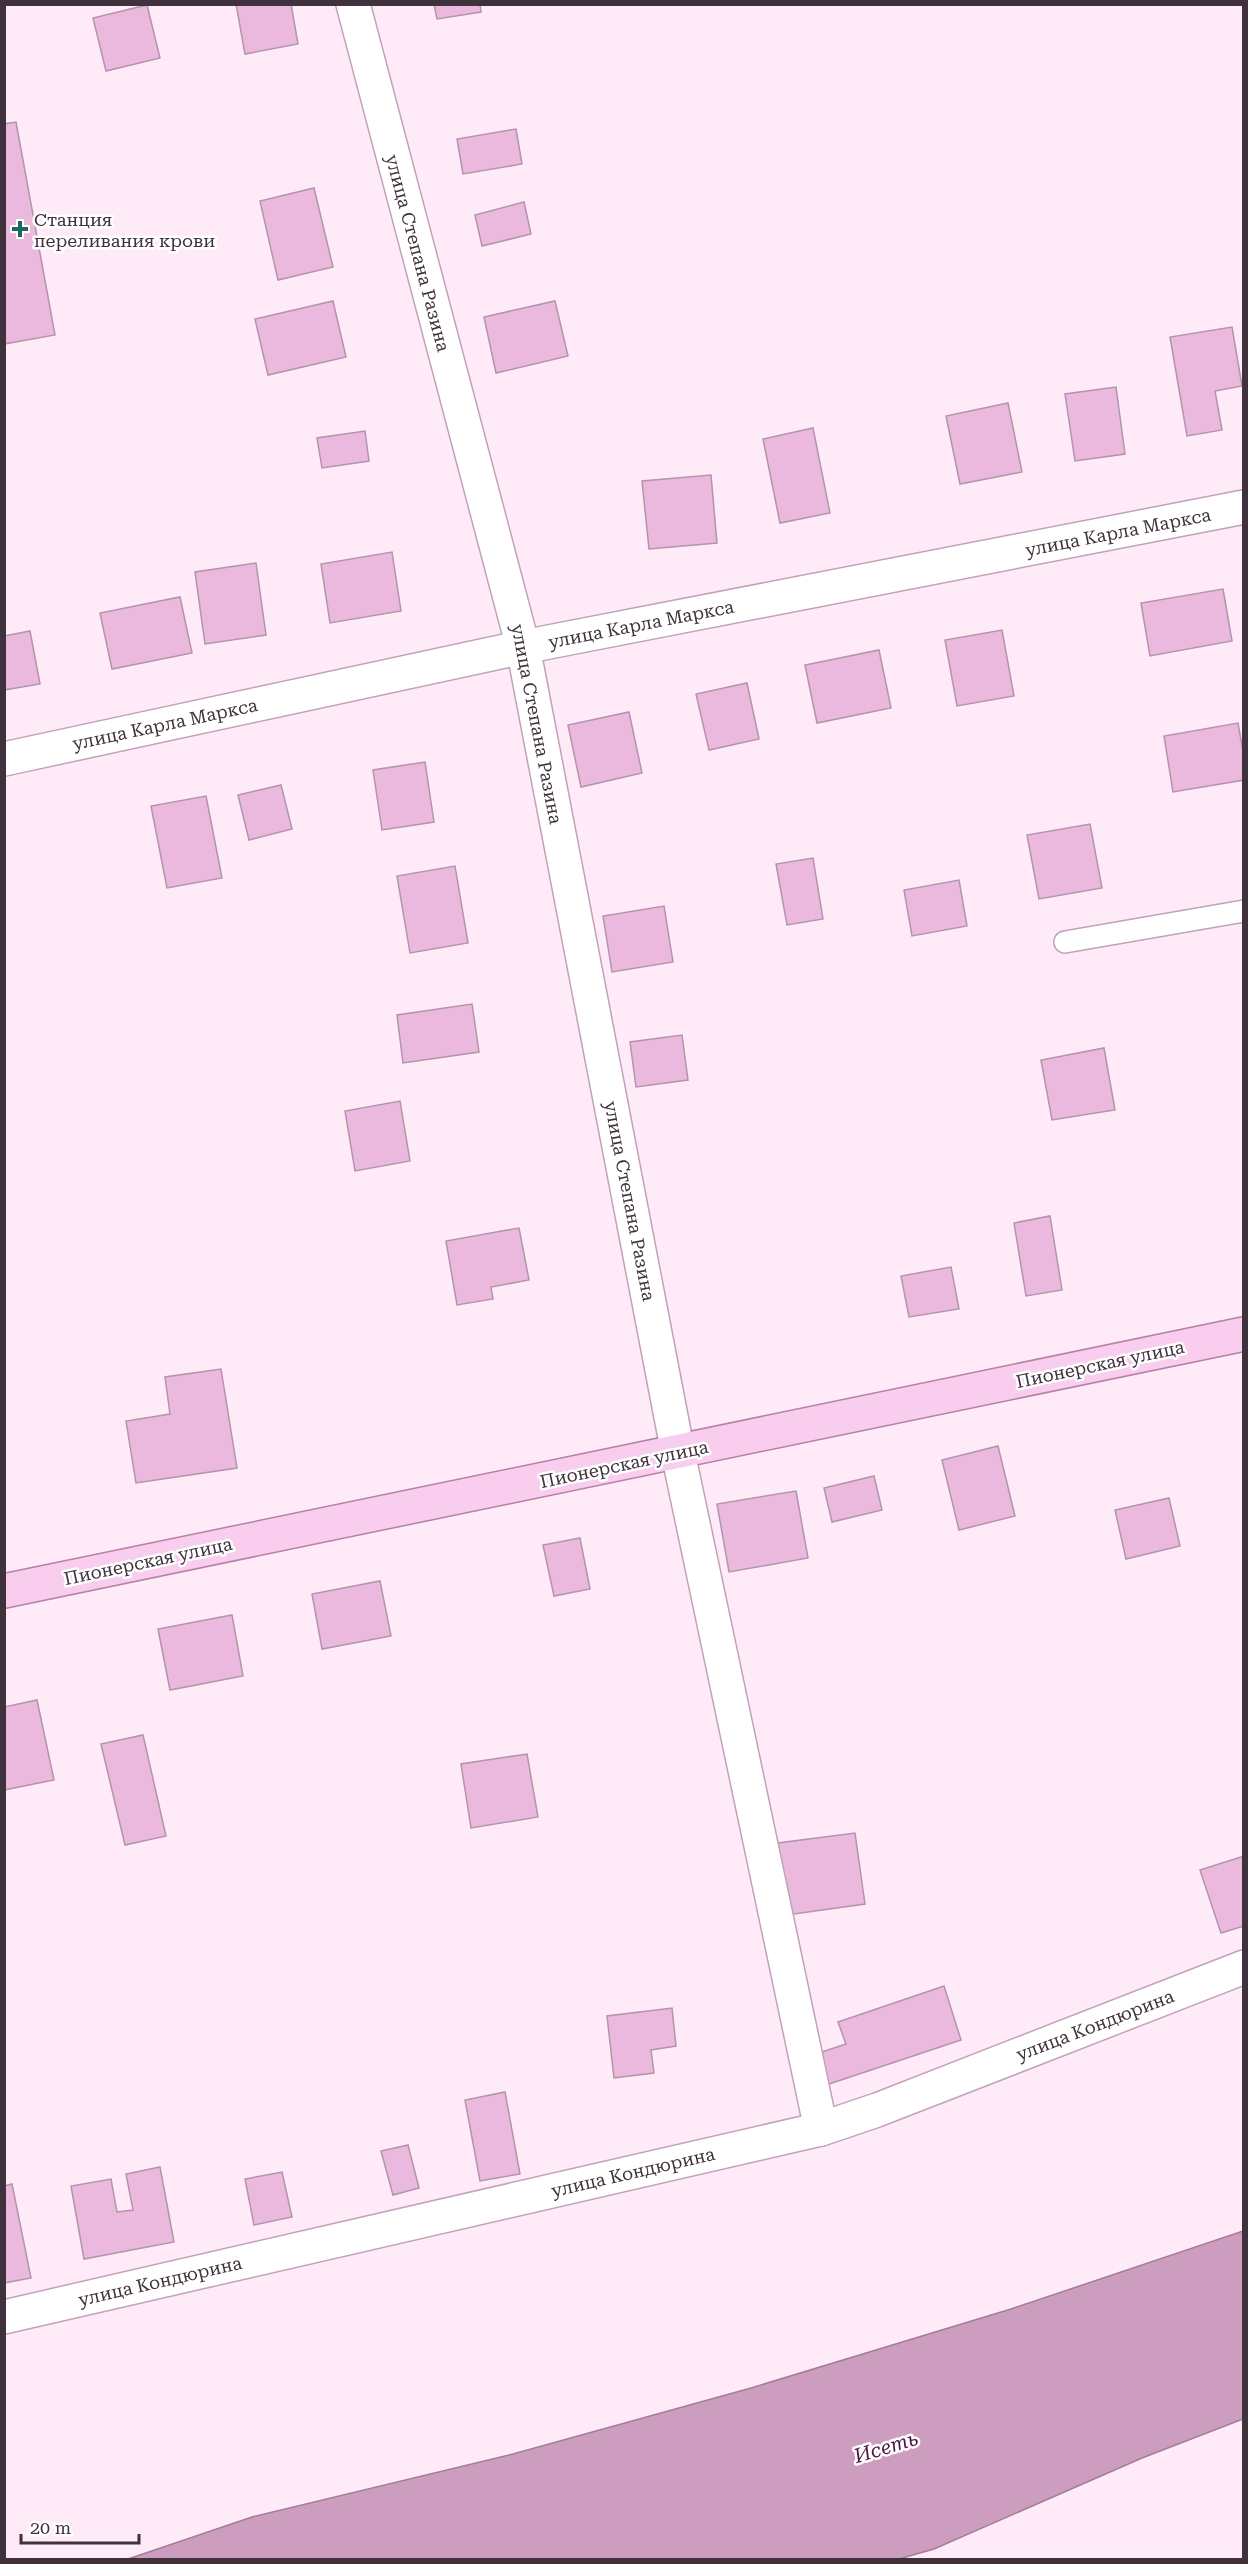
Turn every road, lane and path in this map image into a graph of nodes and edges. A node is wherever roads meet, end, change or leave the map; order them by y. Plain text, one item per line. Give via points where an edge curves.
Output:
1 (352, 4) edge
2 (1244, 507) edge
3 (523, 647) junction
4 (4, 759) edge
5 (1244, 911) edge
6 (1065, 942) dead end
7 (1244, 1334) edge
8 (678, 1453) junction
9 (4, 1591) edge
10 (1244, 1967) edge
11 (821, 2129) junction
12 (4, 2317) edge

1 - 3 street, улица Степана Разина
2 - 3 street, улица Карла Маркса
3 - 4 street, улица Карла Маркса
3 - 8 street, улица Степана Разина
5 - 6 lane
7 - 8 main road, Пионерская улица
8 - 9 main road, Пионерская улица
8 - 11 street, улица Степана Разина
10 - 11 street, улица Кондюрина
11 - 12 street, улица Кондюрина

